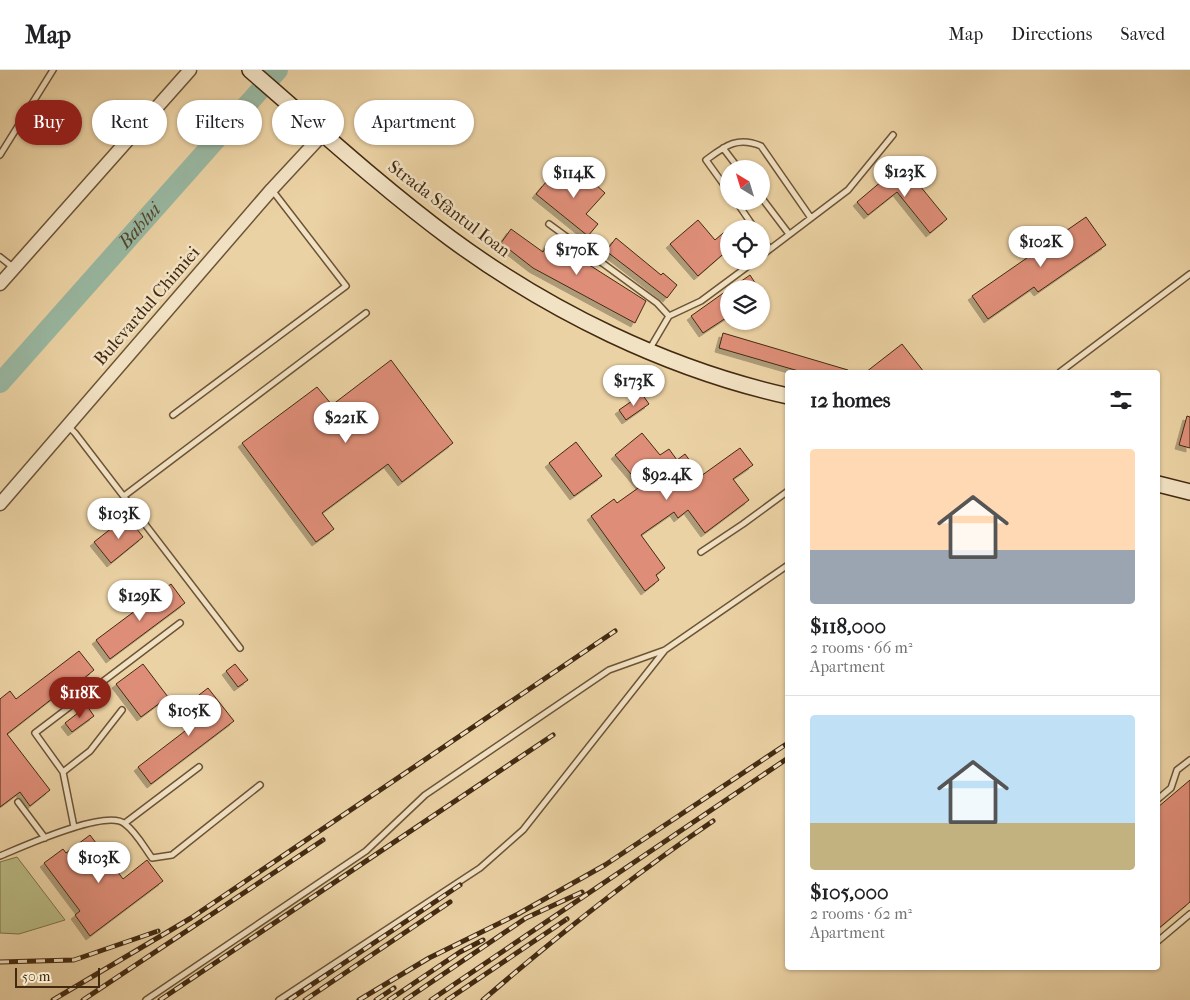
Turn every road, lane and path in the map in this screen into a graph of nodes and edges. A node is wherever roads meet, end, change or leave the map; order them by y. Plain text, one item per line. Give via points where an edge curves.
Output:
1 (52, 70) edge
2 (190, 70) edge
3 (250, 70) edge
4 (285, 100) edge
5 (893, 134) dead end
6 (313, 145) edge
7 (336, 145) edge
8 (723, 148) junction
9 (0, 155) edge
10 (732, 160) edge
11 (720, 179) edge
12 (272, 189) junction
13 (770, 209) edge
14 (811, 218) junction
15 (549, 224) dead end
16 (789, 234) junction
17 (770, 247) edge
18 (0, 257) edge
19 (14, 268) junction
20 (743, 270) edge
21 (1190, 274) edge
22 (0, 284) edge
23 (366, 313) dead end
24 (668, 316) junction
25 (648, 351) junction
26 (1063, 370) edge
27 (785, 395) edge
28 (173, 416) dead end
29 (67, 426) junction
30 (1160, 484) edge
31 (1190, 492) edge
32 (785, 493) edge
33 (124, 496) junction
34 (0, 504) edge
35 (701, 552) dead end
36 (785, 567) edge
37 (180, 623) dead end
38 (240, 648) dead end
39 (665, 650) junction
40 (122, 710) dead end
41 (1190, 760) edge
42 (199, 767) dead end
43 (63, 772) junction
44 (260, 785) dead end
45 (1160, 797) edge
46 (18, 802) dead end
47 (125, 823) junction
48 (74, 827) junction
49 (45, 838) junction
50 (0, 856) edge
51 (1190, 914) edge
52 (1160, 939) edge
53 (146, 1000) edge
54 (279, 1000) edge

1 - 9 lane
2 - 19 street
3 - 4 main road, Strada Sfântul Ioan
5 - 14 lane via 848,190
6 - 12 street, Bulevardul Chimiei
7 - 25 main road, Strada Sfântul Ioan via 405,203 487,264 573,314
8 - 10 lane
8 - 11 lane via 706,160
8 - 14 lane via 748,141 761,146
12 - 28 lane via 346,286
12 - 29 street, Bulevardul Chimiei
13 - 16 lane
14 - 16 lane
15 - 24 lane via 657,303
16 - 17 lane
18 - 19 lane
19 - 22 street
20 - 24 lane via 701,301
21 - 26 lane
23 - 33 lane
24 - 25 lane
25 - 27 main road, Strada Sfântul Ioan
29 - 33 lane
29 - 34 street, Bulevardul Chimiei
30 - 31 main road
32 - 35 lane
33 - 38 lane
36 - 39 lane
37 - 43 lane via 35,733
39 - 53 lane via 601,675 425,795 366,851
39 - 54 lane via 523,830 480,868
40 - 43 lane via 90,751
41 - 45 lane via 1176,770 1171,788
42 - 47 lane
43 - 48 lane
44 - 47 lane via 172,854 152,858
46 - 49 lane
47 - 48 lane via 112,819
48 - 49 lane
49 - 50 lane
51 - 52 lane

